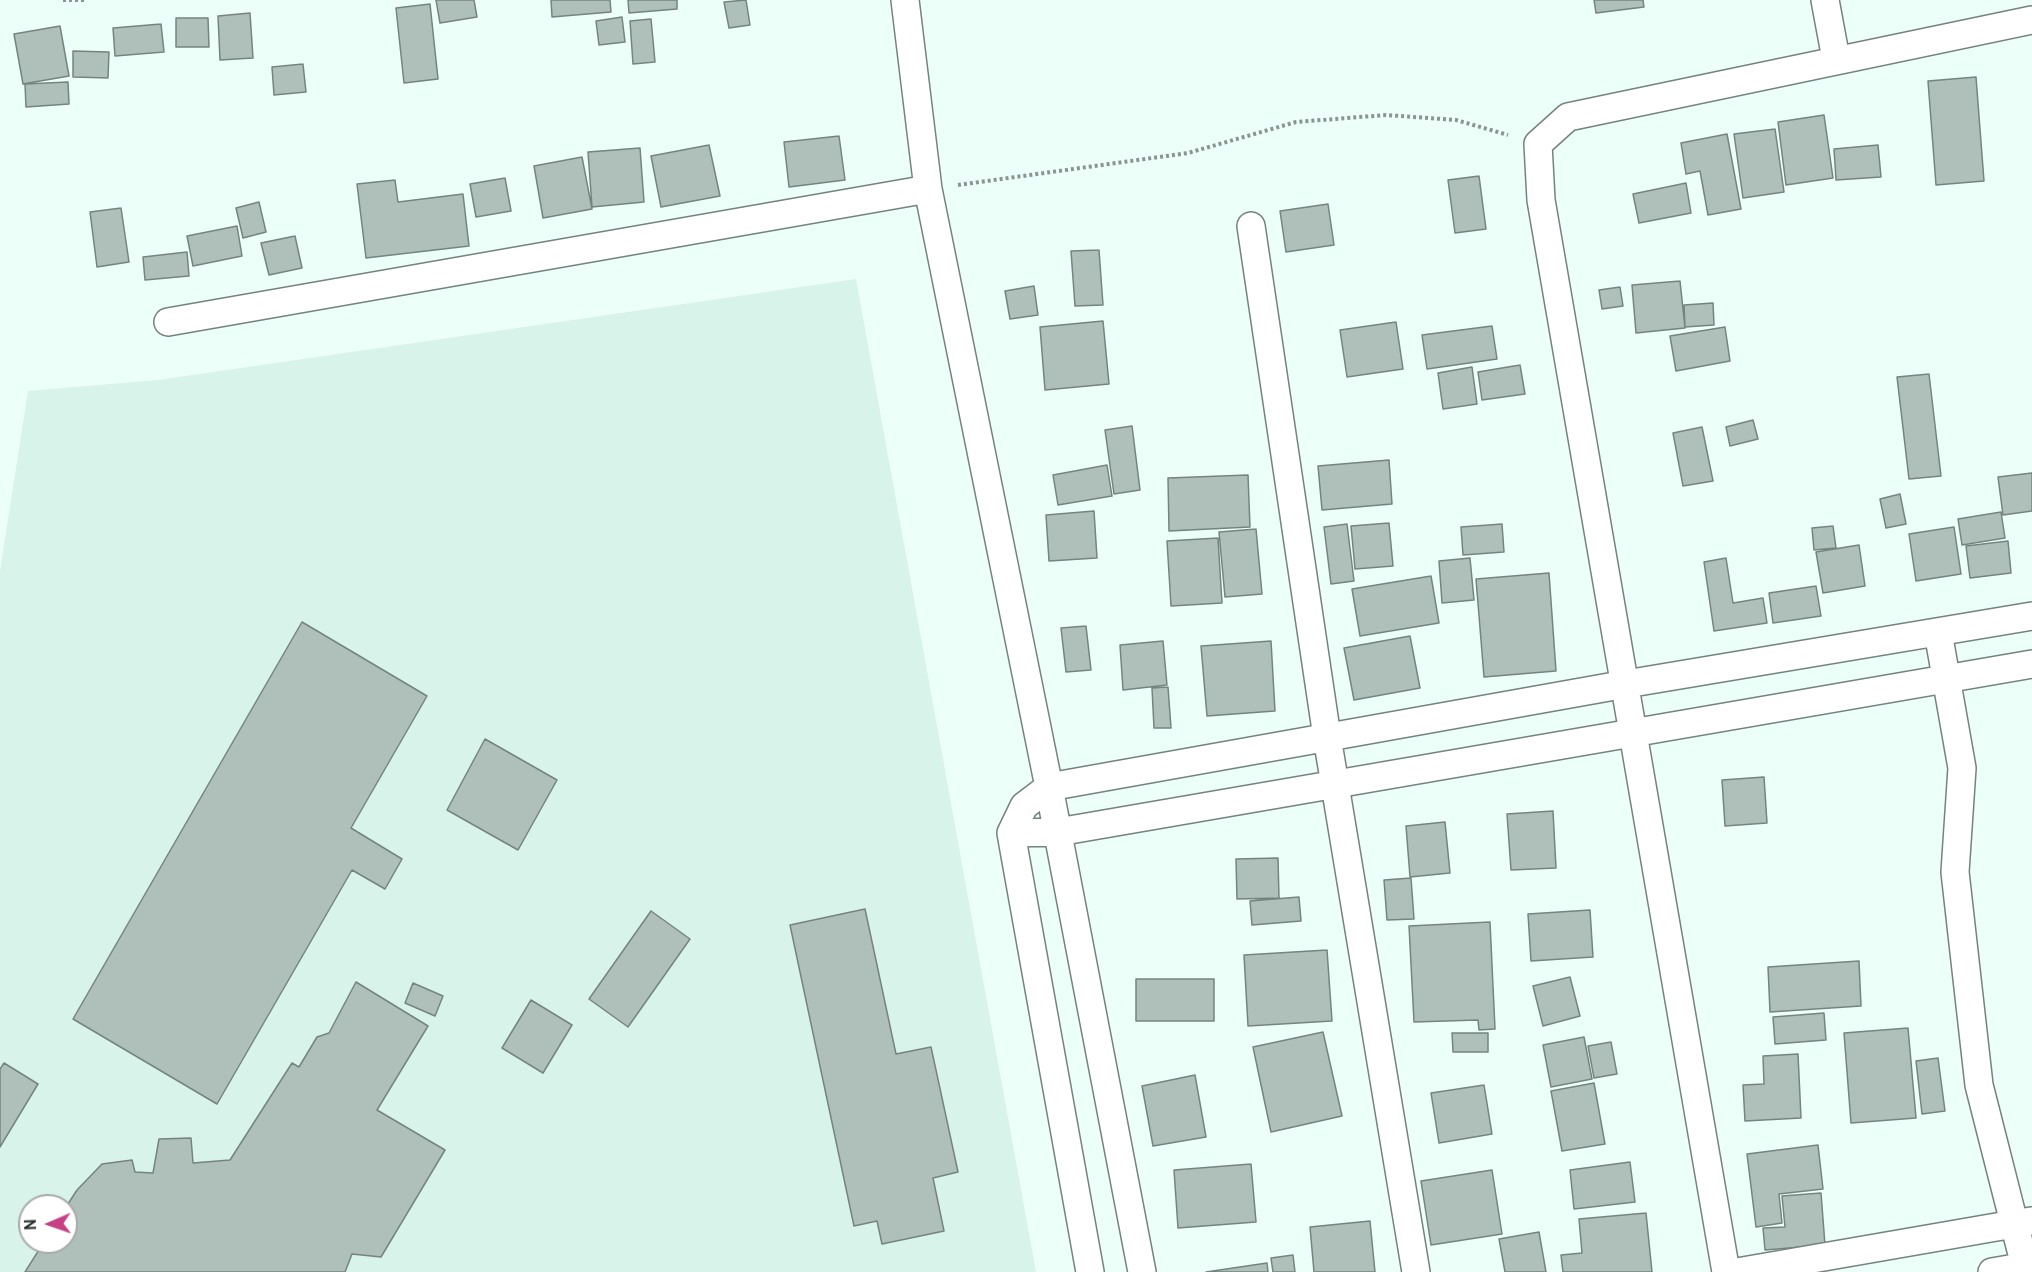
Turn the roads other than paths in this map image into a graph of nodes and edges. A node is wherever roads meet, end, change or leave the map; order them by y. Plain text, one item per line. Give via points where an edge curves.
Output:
1 (905, 0) edge
2 (1825, 0) edge
3 (2032, 20) edge
4 (1836, 59) junction
5 (928, 189) junction
6 (1251, 226) dead end
7 (168, 322) dead end
8 (2032, 616) edge
9 (1938, 632) junction
10 (2032, 664) edge
11 (1946, 679) junction
12 (1626, 684) junction
13 (1635, 733) junction
14 (1327, 737) junction
15 (1335, 784) junction
16 (1050, 787) junction
17 (1058, 832) junction
18 (1011, 833) junction
19 (2023, 1222) edge
20 (2028, 1266) edge
21 (1090, 1272) edge
22 (1142, 1272) edge
23 (1416, 1272) edge
24 (1726, 1272) edge
25 (1737, 1272) edge
26 (1992, 1272) edge

1 - 5 street
2 - 4 street
3 - 4 street
4 - 12 street via 1568,117 1538,144 1541,200
5 - 7 street
5 - 16 street
6 - 14 street
8 - 9 street
9 - 11 street
9 - 12 street
10 - 11 street
11 - 13 street
11 - 19 street via 1962,768 1955,872 1979,1085
12 - 13 street
12 - 14 street
13 - 15 street
13 - 24 street
14 - 15 street
14 - 16 street
15 - 17 street
15 - 23 street
16 - 17 street
16 - 18 street via 1024,806
17 - 18 street
17 - 22 street
18 - 21 street
19 - 20 street
19 - 25 street
20 - 26 street

